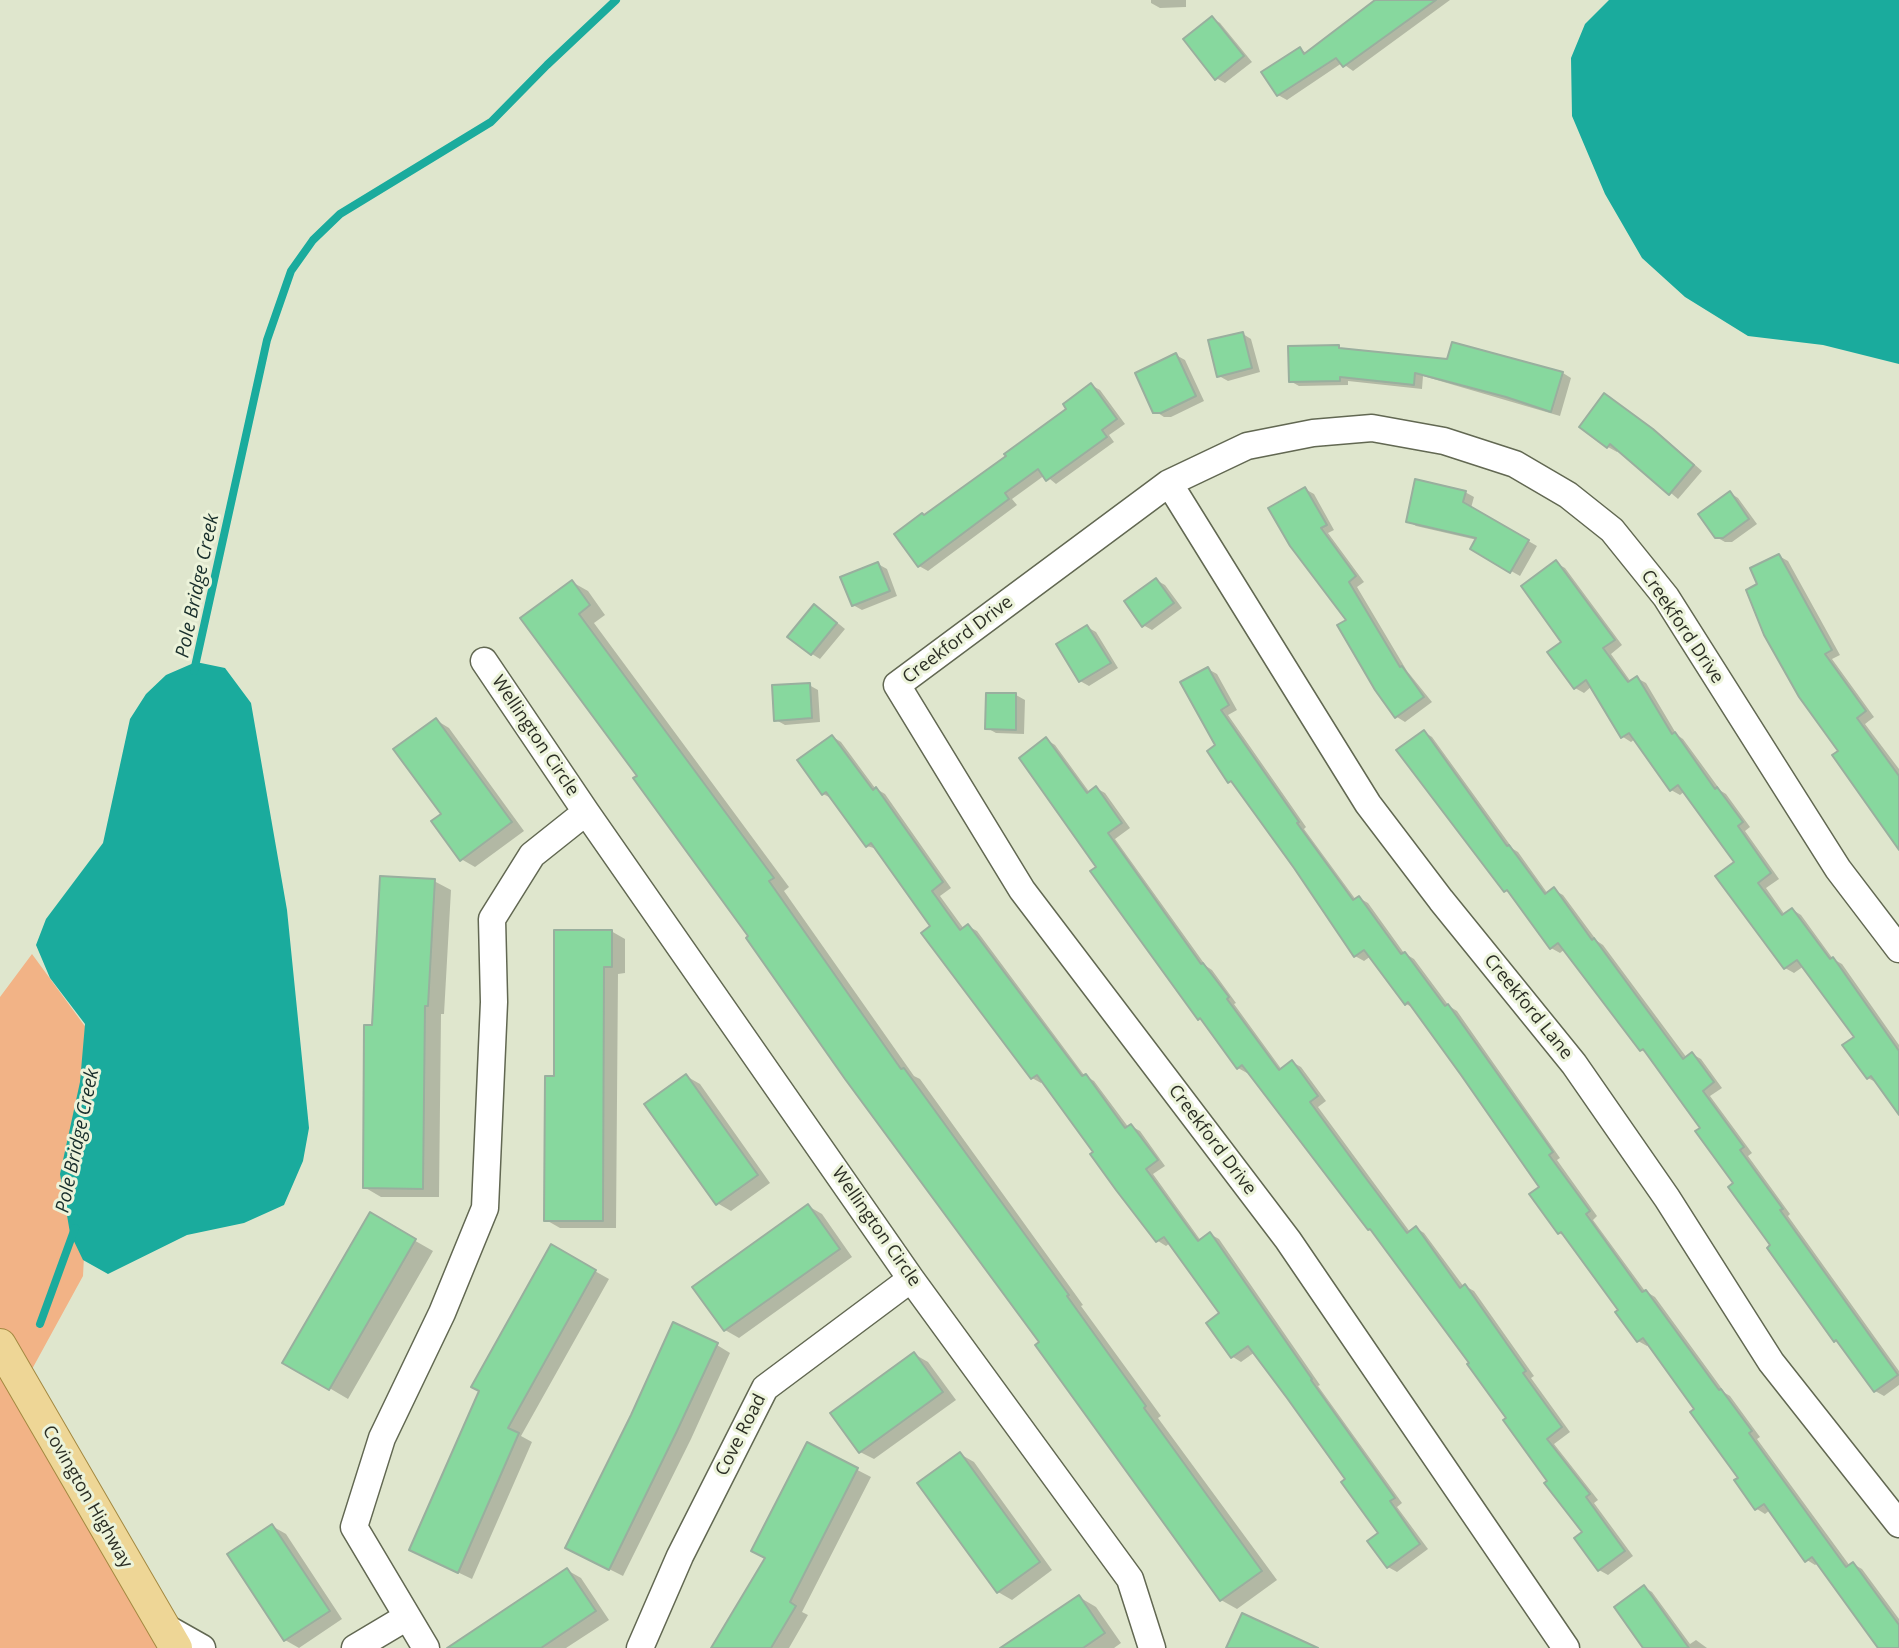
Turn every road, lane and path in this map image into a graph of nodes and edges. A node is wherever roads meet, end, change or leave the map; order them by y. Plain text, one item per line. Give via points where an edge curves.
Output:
1 (1169, 483) junction
2 (484, 661) dead end
3 (586, 812) junction
4 (1899, 949) edge
5 (911, 1279) junction
6 (0, 1345) edge
7 (1899, 1524) edge
8 (407, 1617) junction
9 (169, 1637) edge
10 (424, 1647) edge
11 (202, 1648) edge
12 (355, 1648) edge
13 (640, 1648) edge
14 (1152, 1648) edge
15 (1566, 1648) edge

1 - 4 street, Creekford Drive via 1247,446 1372,428 1444,441 1516,464 1568,495 1612,530 1666,597 1838,869
1 - 7 street, Creekford Lane via 1368,804 1574,1064 1667,1198 1771,1362
1 - 15 street, Creekford Drive via 897,685 1022,890 1288,1240
2 - 3 street, Wellington Circle
3 - 5 street, Wellington Circle
3 - 8 street, Wellington Circle via 532,855 492,919 494,1002 485,1208 382,1438 354,1527
5 - 13 street, Cove Road via 765,1388 680,1556
5 - 14 street, Wellington Circle via 1130,1579
6 - 9 main road, Covington Highway
8 - 10 street, Wellington Circle
8 - 12 street
9 - 11 street

